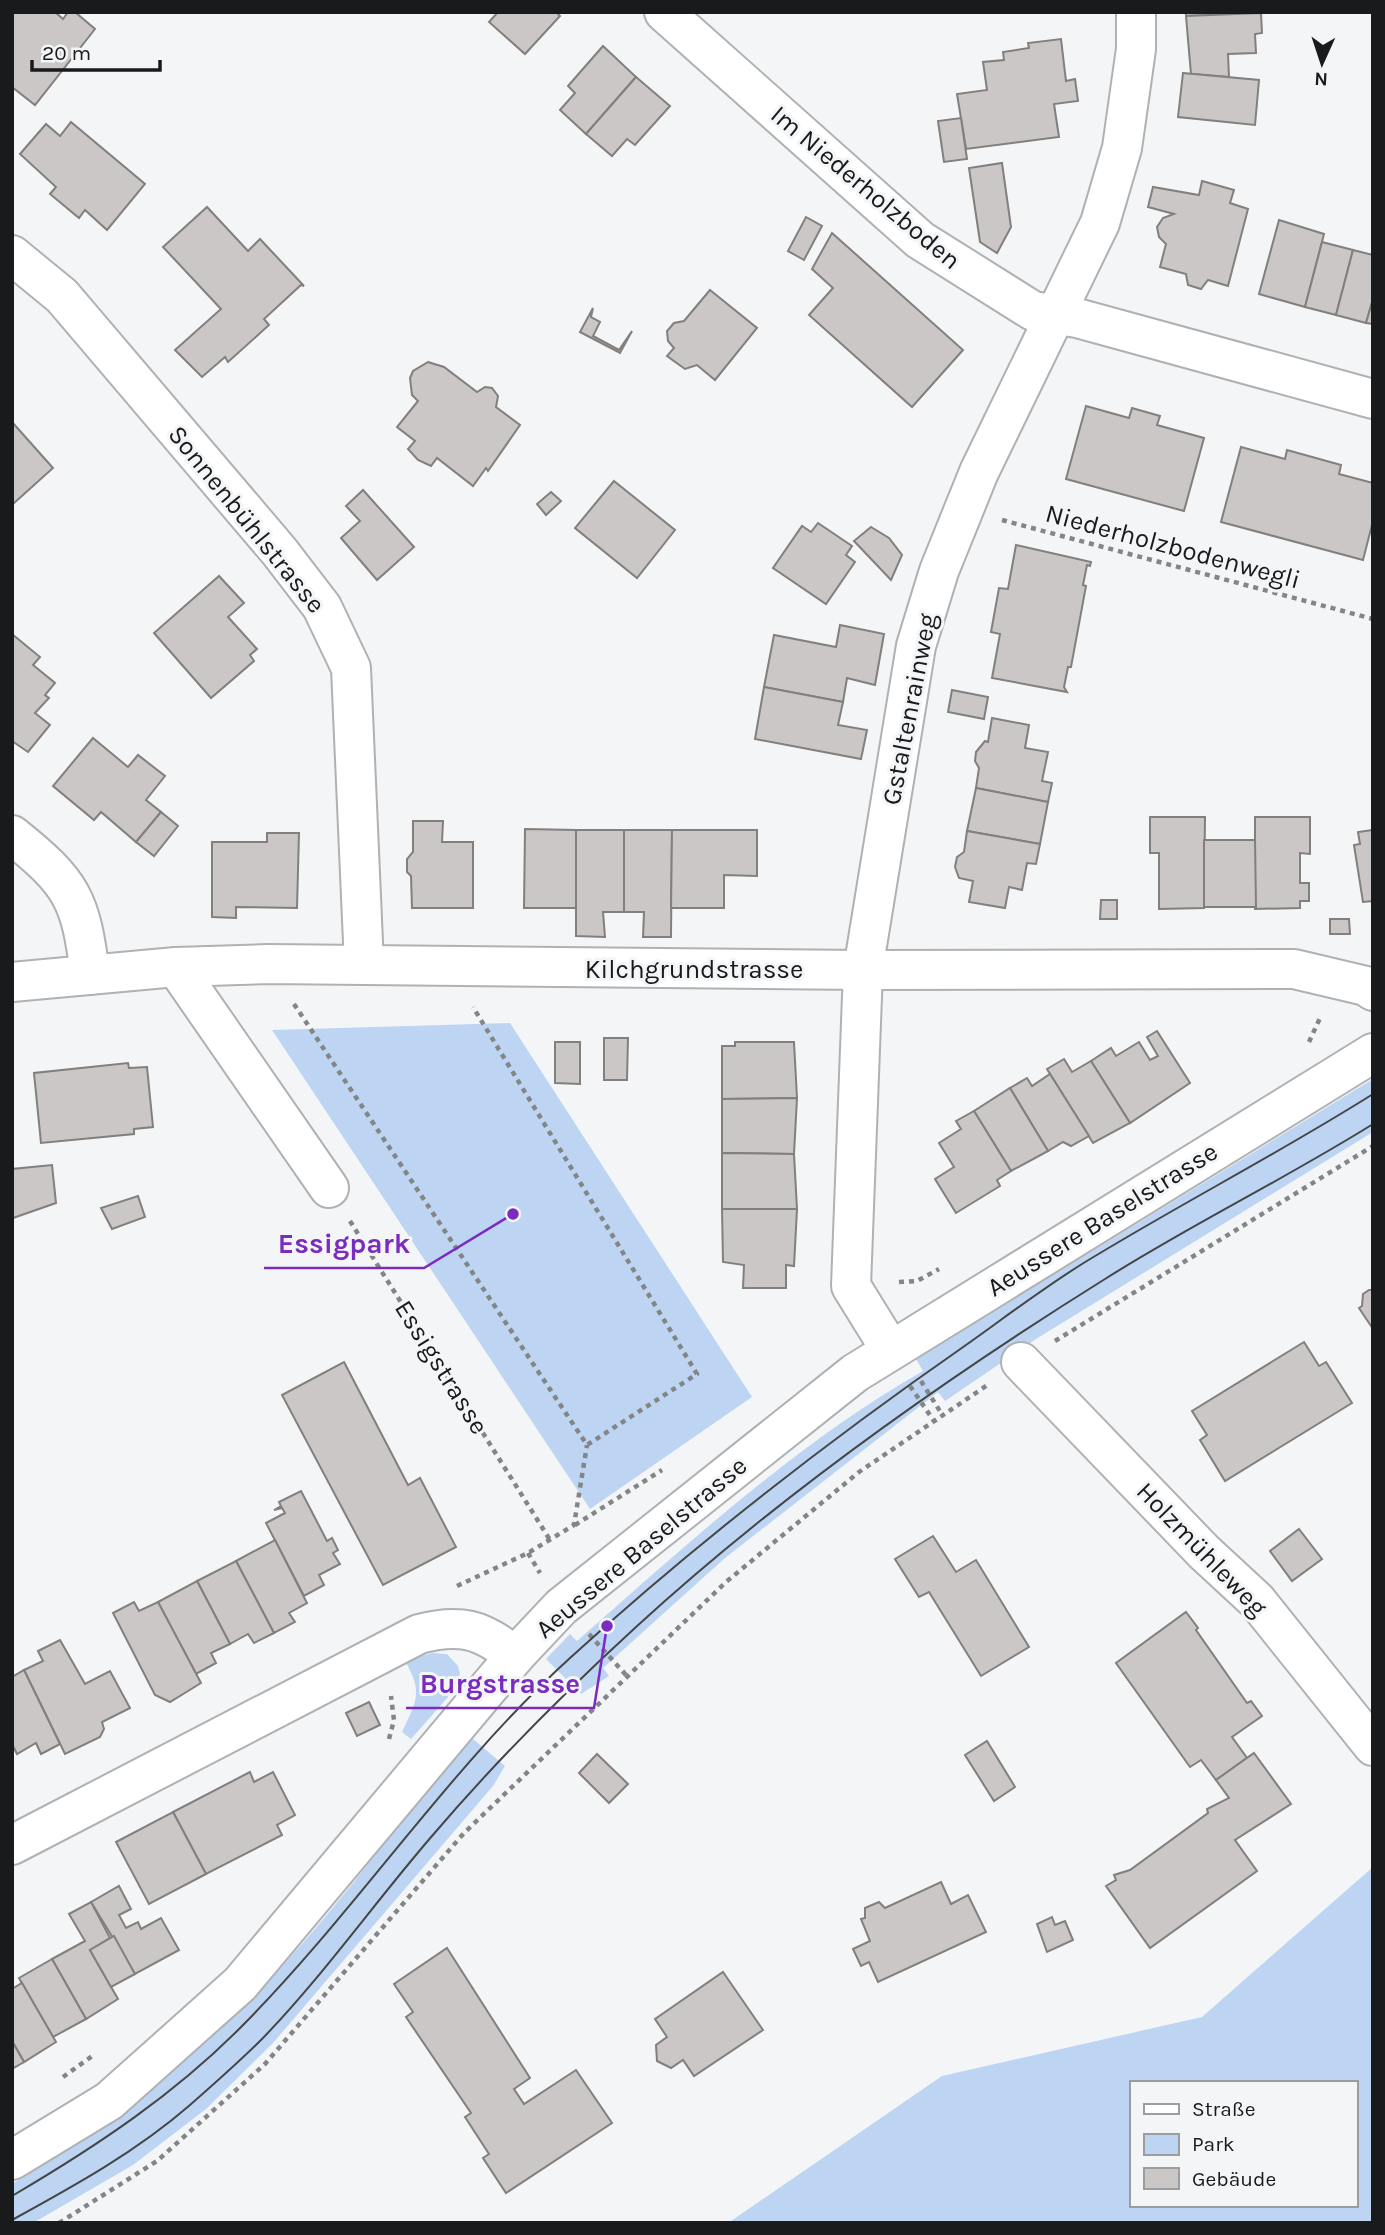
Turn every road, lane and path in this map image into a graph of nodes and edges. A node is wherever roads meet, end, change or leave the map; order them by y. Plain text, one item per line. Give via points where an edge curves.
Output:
1 (664, 12) edge
2 (1136, 12) edge
3 (12, 255) edge
4 (1055, 314) junction
5 (1373, 399) edge
6 (964, 510) junction
7 (1373, 619) edge
8 (12, 835) edge
9 (268, 964) junction
10 (364, 965) junction
11 (176, 967) junction
12 (449, 967) junction
13 (863, 970) junction
14 (90, 975) junction
15 (12, 982) edge
16 (1369, 988) edge
17 (1306, 1048) dead end
18 (1373, 1053) edge
19 (1373, 1146) edge
20 (329, 1188) joint
21 (951, 1262) dead end
22 (850, 1286) junction
23 (890, 1349) junction
24 (1021, 1362) junction
25 (587, 1445) junction
26 (550, 1541) junction
27 (528, 1553) dead end
28 (584, 1627) dead end
29 (383, 1652) junction
30 (515, 1656) junction
31 (626, 1675) junction
32 (1373, 1746) edge
33 (381, 1749) dead end
34 (12, 1845) edge
35 (102, 2049) dead end
36 (59, 2080) dead end
37 (12, 2160) edge
38 (59, 2223) edge

1 - 4 street, Im Niederholzboden via 920,240 1033,311
2 - 4 street, Gstaltenrainweg via 1136,50 1122,148 1100,223
3 - 10 street, Sonnenbühlstrasse via 62,296 322,607 351,668
4 - 5 street, Im Niederholzboden
4 - 6 street, Gstaltenrainweg
6 - 7 path, Niederholzbodenwegli
6 - 13 street, Gstaltenrainweg via 916,646
8 - 14 street via 53,868 72,896 84,926
9 - 10 street, Kilchgrundstrasse
9 - 11 street, Kilchgrundstrasse
9 - 25 path
10 - 12 street, Kilchgrundstrasse
11 - 14 street, Kilchgrundstrasse
11 - 20 street
12 - 13 street, Kilchgrundstrasse
12 - 25 path via 697,1374
13 - 16 street, Kilchgrundstrasse via 1294,969
13 - 22 street, Gstaltenrainweg
14 - 15 street, Kilchgrundstrasse
16 - 17 path via 1320,1017
18 - 23 street, Aeussere Baselstrasse
19 - 24 path
20 - 26 path, Essigstrasse
21 - 22 path via 917,1281
22 - 23 street
23 - 30 street, Aeussere Baselstrasse via 561,1607
24 - 31 path via 859,1472 726,1582
24 - 32 street, Holzmühleweg via 1257,1601
25 - 26 path via 574,1525
26 - 27 path
28 - 31 path
29 - 30 street via 444,1627 470,1629 495,1639
29 - 33 path via 394,1720
29 - 34 street
30 - 37 street, Aeussere Baselstrasse via 240,1984 109,2102
31 - 38 path via 464,1833 265,2064 157,2161
35 - 36 path

